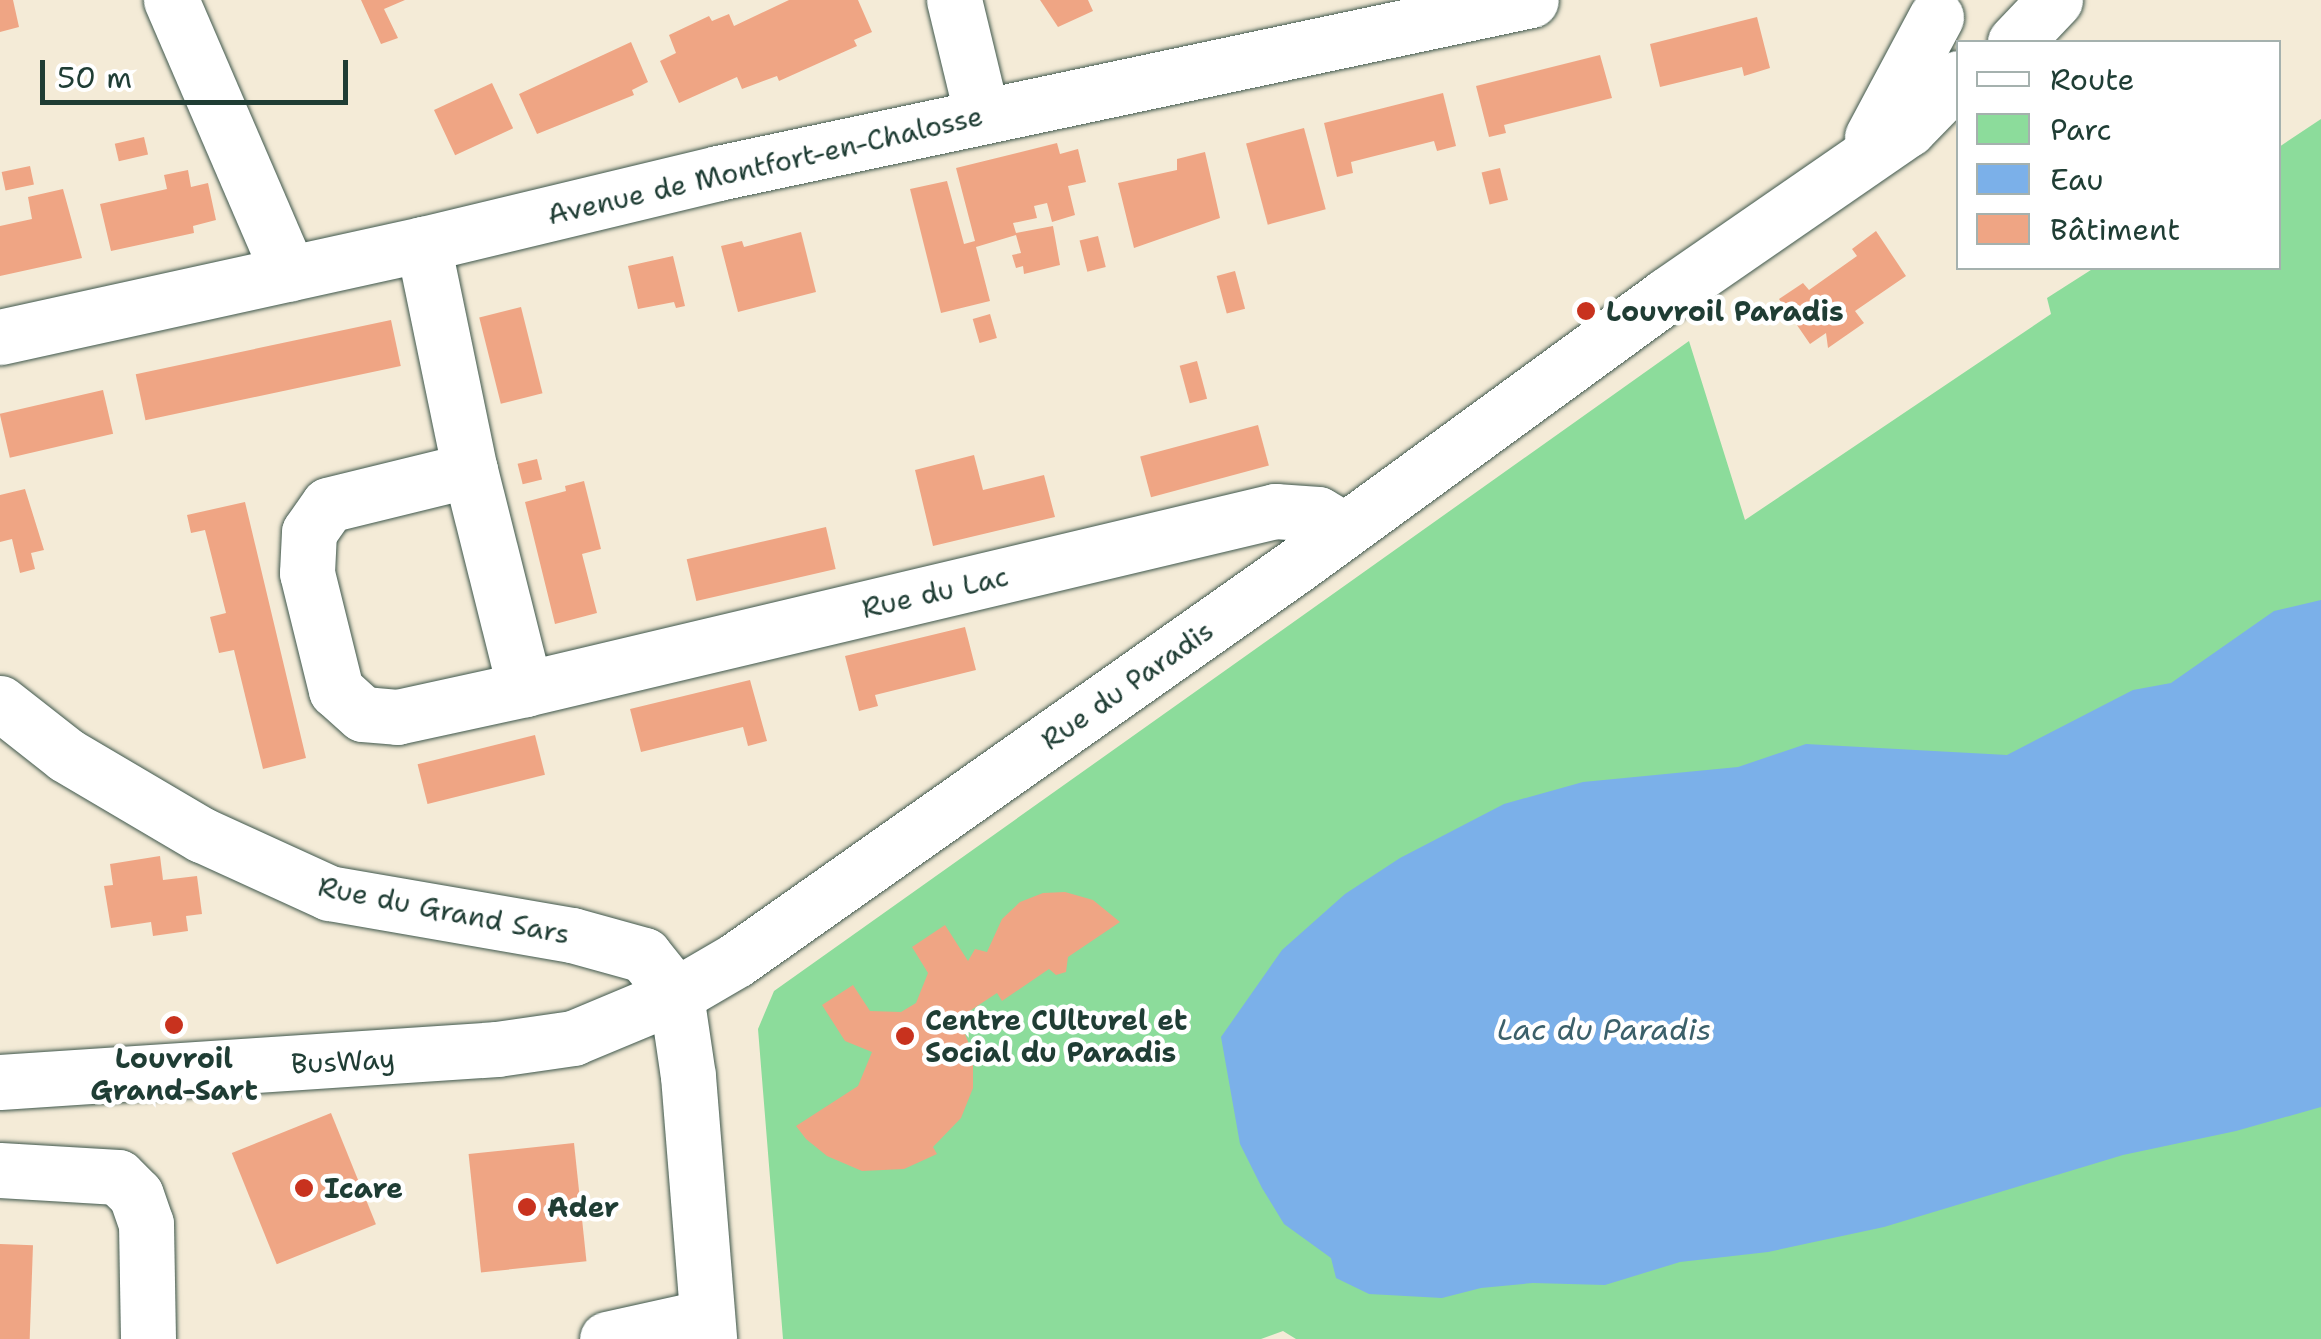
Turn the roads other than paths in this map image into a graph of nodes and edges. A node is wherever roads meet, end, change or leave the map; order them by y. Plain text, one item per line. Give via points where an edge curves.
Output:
1 (171, 0) edge
2 (954, 0) edge
3 (1531, 0) edge
4 (2055, 0) edge
5 (1978, 31) edge
6 (1956, 47) edge
7 (1956, 80) edge
8 (982, 116) junction
9 (1855, 166) junction
10 (423, 244) junction
11 (289, 274) junction
12 (0, 337) edge
13 (470, 470) junction
14 (1343, 529) junction
15 (526, 689) junction
16 (0, 703) edge
17 (676, 994) junction
18 (0, 1082) edge
19 (0, 1170) edge
20 (707, 1328) edge
21 (148, 1339) edge
22 (607, 1339) edge

1 - 11 street
2 - 8 street
3 - 8 street, Avenue de Montfort-en-Chalosse
4 - 5 street, Rue du Paradis
6 - 9 street, Rue du Paradis via 1903,86
7 - 9 street, Rue du Paradis via 1908,129
8 - 10 street, Avenue de Montfort-en-Chalosse
9 - 14 street, Rue du Paradis
10 - 11 street, Avenue de Montfort-en-Chalosse
10 - 13 street
11 - 12 street, Avenue de Montfort-en-Chalosse
13 - 15 street
13 - 15 street, Rue du Lac via 328,505 309,532 307,573 336,690 362,714 397,717
14 - 15 street, Rue du Lac via 1318,514 1275,511
14 - 17 street, Rue du Paradis via 736,960
16 - 17 street, Rue du Grand Sars via 66,755 185,825 329,893 644,954
17 - 18 street, BusWay via 573,1038 497,1049
17 - 20 street
19 - 21 street via 118,1177 136,1195 146,1224
20 - 22 street

